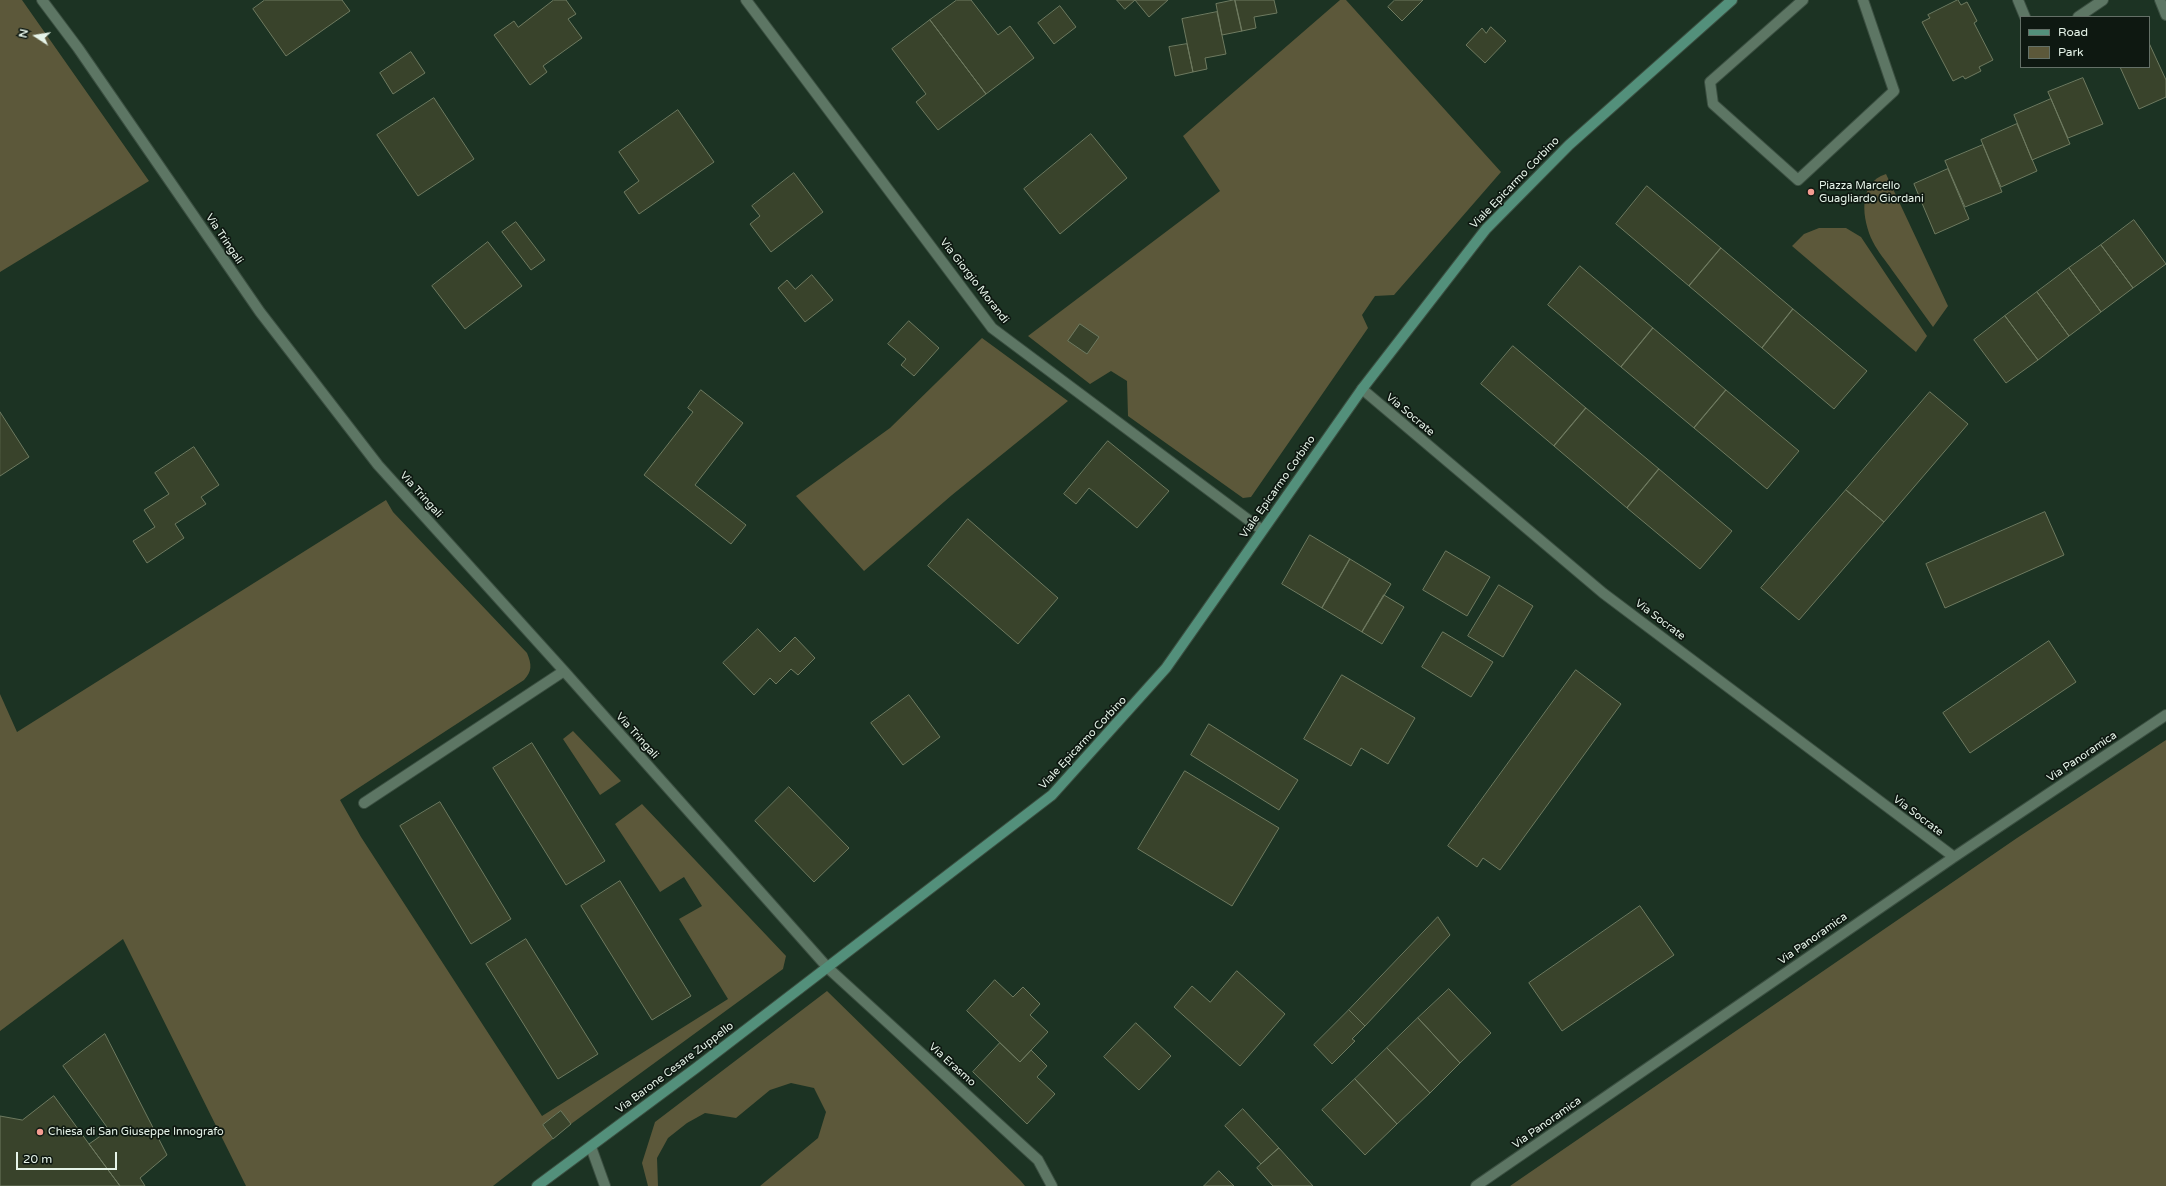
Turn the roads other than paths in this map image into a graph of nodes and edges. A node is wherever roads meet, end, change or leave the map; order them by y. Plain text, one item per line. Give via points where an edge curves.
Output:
1 (42, 0) edge
2 (746, 0) edge
3 (1732, 0) edge
4 (1803, 0) edge
5 (1863, 0) edge
6 (2018, 0) edge
7 (2103, 0) edge
8 (2160, 0) edge
9 (2166, 15) edge
10 (2025, 16) edge
11 (2079, 16) edge
12 (1362, 389) junction
13 (1262, 530) junction
14 (564, 671) junction
15 (2166, 715) edge
16 (364, 803) dead end
17 (1954, 857) junction
18 (828, 968) junction
19 (591, 1147) junction
20 (537, 1186) edge
21 (605, 1186) edge
22 (1052, 1186) edge
23 (1476, 1186) edge

1 - 14 street, Via Tringali via 78,48 260,312 373,459
2 - 13 street, Via Giorgio Morandi via 992,328
3 - 12 main road, Viale Epicarmo Corbino via 1569,145 1486,229
4 - 5 street via 1710,82 1713,104 1798,180 1894,91
6 - 10 street
7 - 11 street
8 - 9 street
12 - 13 main road, Viale Epicarmo Corbino
12 - 17 street, Via Socrate via 1603,593
13 - 18 main road, Viale Epicarmo Corbino via 1166,668 1052,795
14 - 16 street
14 - 18 street, Via Tringali
15 - 17 street, Via Panoramica
17 - 23 street, Via Panoramica
18 - 19 main road, Via Barone Cesare Zuppello
18 - 22 street, Via Erasmo via 1038,1160
19 - 20 main road, Via Barone Cesare Zuppello
19 - 21 street

